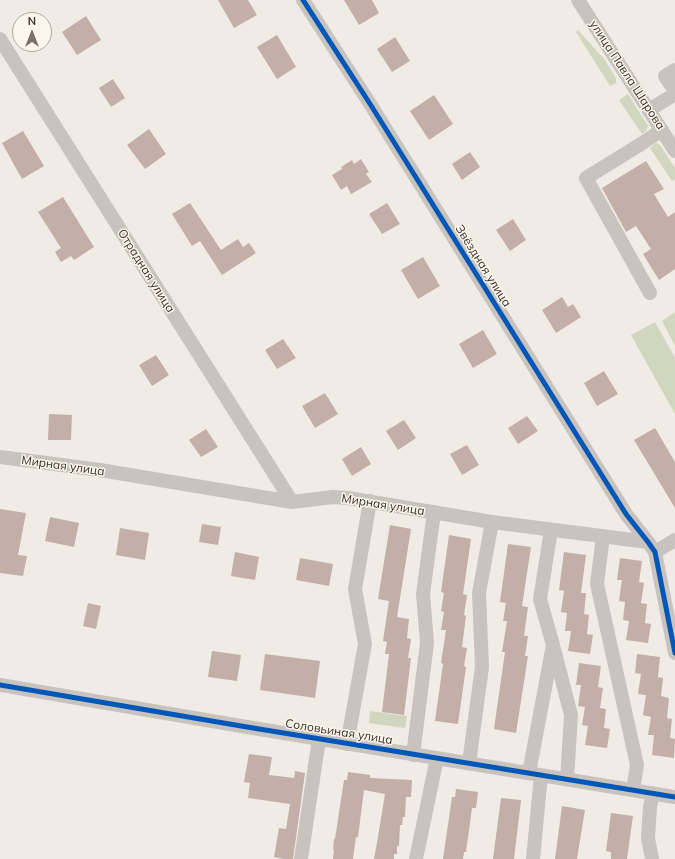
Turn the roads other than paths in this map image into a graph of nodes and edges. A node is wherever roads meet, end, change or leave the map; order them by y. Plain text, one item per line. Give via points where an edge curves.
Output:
1 (303, 0) edge
2 (578, 0) edge
3 (0, 40) edge
4 (675, 70) edge
5 (675, 91) edge
6 (675, 94) edge
7 (649, 110) junction
8 (662, 130) junction
9 (675, 151) edge
10 (650, 293) dead end
11 (0, 457) edge
12 (370, 501) junction
13 (292, 502) junction
14 (434, 512) junction
15 (492, 522) junction
16 (551, 530) junction
17 (603, 536) junction
18 (675, 540) edge
19 (651, 546) junction
20 (553, 645) junction
21 (675, 652) edge
22 (0, 685) edge
23 (319, 739) junction
24 (347, 744) junction
25 (413, 754) junction
26 (437, 758) junction
27 (469, 763) junction
28 (535, 774) junction
29 (566, 780) junction
30 (633, 790) junction
31 (653, 793) junction
32 (675, 797) edge
33 (301, 859) edge
34 (416, 859) edge
35 (533, 859) edge
36 (652, 859) edge

1 - 19 street, Звёздная улица via 626,514
2 - 7 street, улица Павла Шарова
3 - 13 street, Отрадная улица
4 - 5 street via 665,76
6 - 7 street
7 - 8 street, улица Павла Шарова
8 - 9 street, улица Павла Шарова
8 - 10 street via 586,178
11 - 13 street, Мирная улица via 100,470
12 - 13 street, Мирная улица via 333,497
12 - 14 street, Мирная улица
12 - 24 street via 355,589 365,644
14 - 15 street, Мирная улица
14 - 25 street via 423,594 427,643
15 - 16 street, Мирная улица
15 - 27 street via 479,593 482,667
16 - 17 street, Мирная улица
16 - 20 street via 540,599
17 - 19 street, Мирная улица
17 - 30 street via 597,584 637,765
18 - 19 street
19 - 21 street
20 - 28 street
20 - 29 street via 571,715
22 - 23 street, Соловьиная улица
23 - 24 street, Соловьиная улица
23 - 33 street
24 - 25 street, Соловьиная улица
25 - 26 street, Соловьиная улица
26 - 27 street, Соловьиная улица
26 - 34 street
27 - 28 street, Соловьиная улица
28 - 29 street, Соловьиная улица
28 - 35 street
29 - 30 street, Соловьиная улица
30 - 31 street, Соловьиная улица
31 - 32 street, Соловьиная улица
31 - 36 street via 648,838

